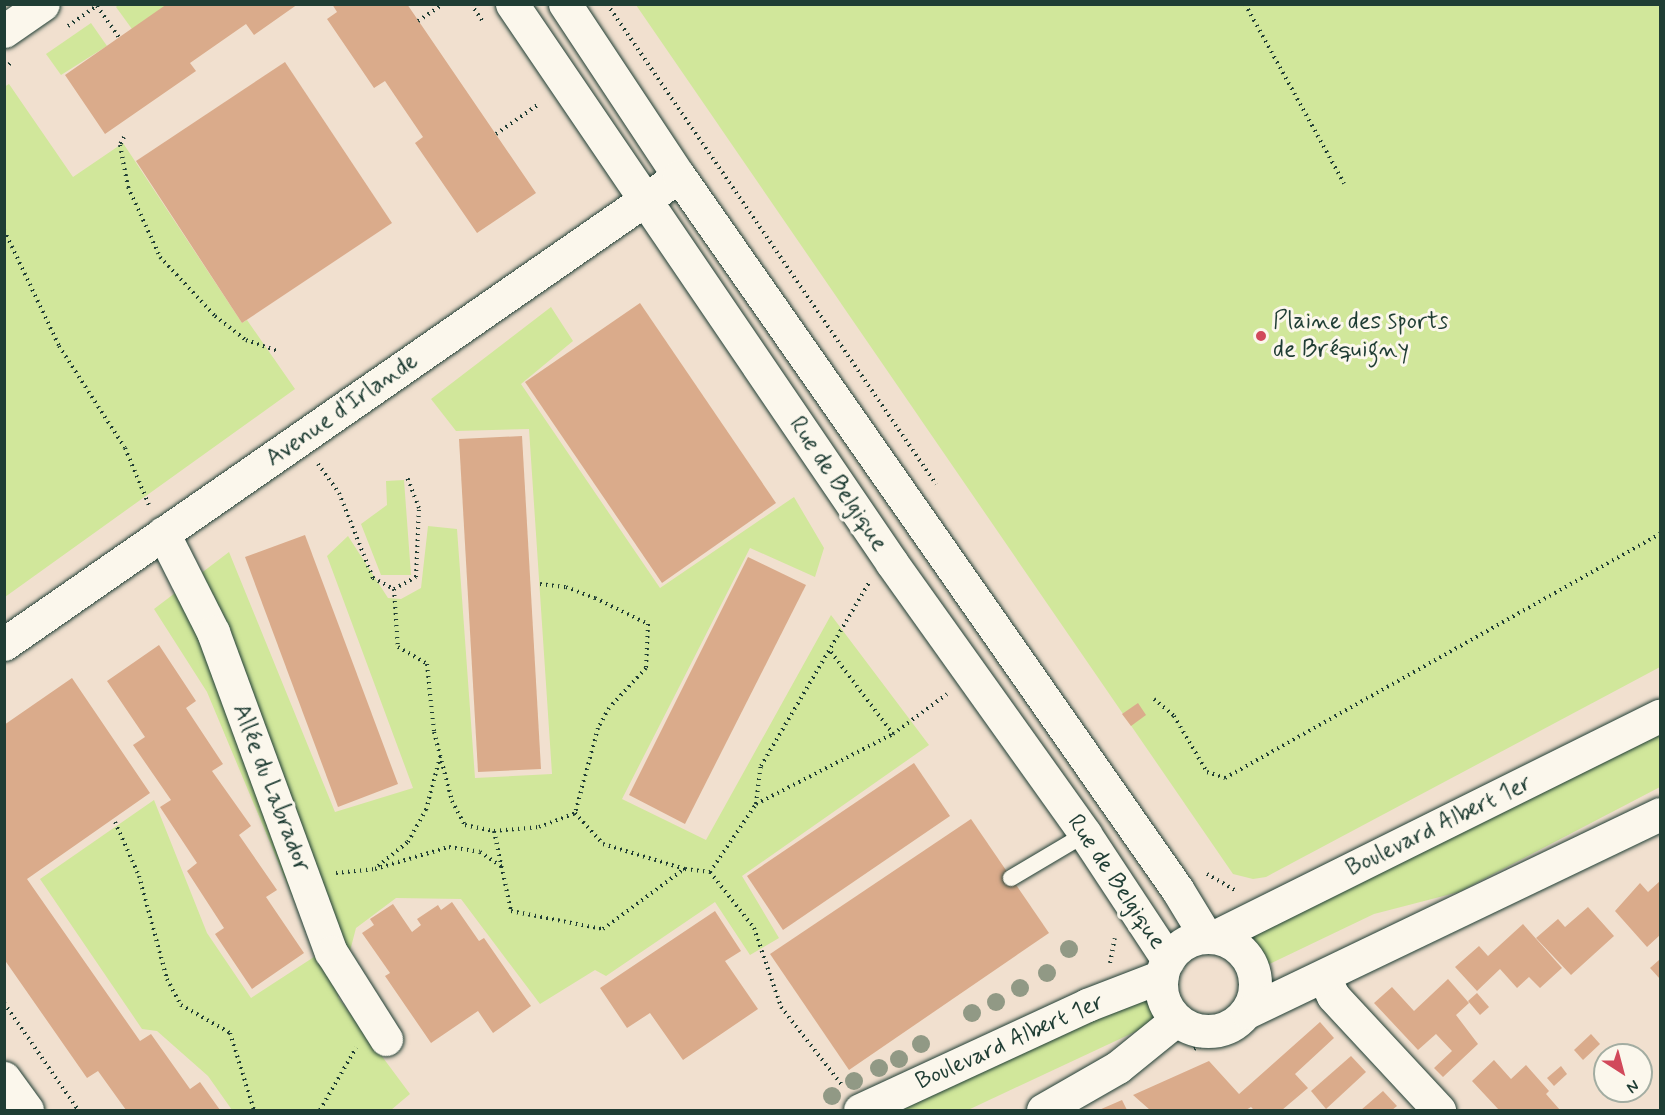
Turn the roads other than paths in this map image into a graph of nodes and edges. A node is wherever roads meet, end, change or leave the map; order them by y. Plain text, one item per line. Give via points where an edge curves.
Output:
1 (43, 4) edge
2 (512, 4) edge
3 (565, 4) edge
4 (4, 31) edge
5 (679, 176) junction
6 (644, 200) junction
7 (163, 533) junction
8 (4, 644) edge
9 (1660, 716) edge
10 (1660, 814) edge
11 (1085, 834) junction
12 (1011, 878) dead end
13 (1212, 935) junction
14 (1165, 968) junction
15 (1324, 978) junction
16 (1176, 1020) junction
17 (1238, 1023) junction
18 (379, 1029) road end
19 (4, 1078) edge
20 (27, 1110) edge
21 (861, 1110) edge
22 (1043, 1110) edge
23 (1439, 1110) edge

1 - 4 main road
2 - 6 main road, Rue de Belgique
3 - 5 main road, Rue de Belgique
5 - 6 main road, Avenue d'Irlande
5 - 13 main road, Rue de Belgique
6 - 7 main road, Avenue d'Irlande
6 - 11 main road, Rue de Belgique via 892,563
7 - 8 main road, Avenue d'Irlande
7 - 18 main road, Allée du Labrador via 210,625 331,952
9 - 13 main road, Boulevard Albert 1er
10 - 15 main road
11 - 12 lane
11 - 14 main road, Rue de Belgique
13 - 14 main road, Boulevard Albert 1er via 1178,948
13 - 17 main road via 1236,946 1254,970 1256,985
14 - 16 main road via 1166,1007
14 - 21 main road, Boulevard Albert 1er
15 - 17 main road
15 - 23 main road via 1333,996
16 - 17 main road via 1203,1032 1217,1032
16 - 22 main road via 1118,1067
19 - 20 main road

